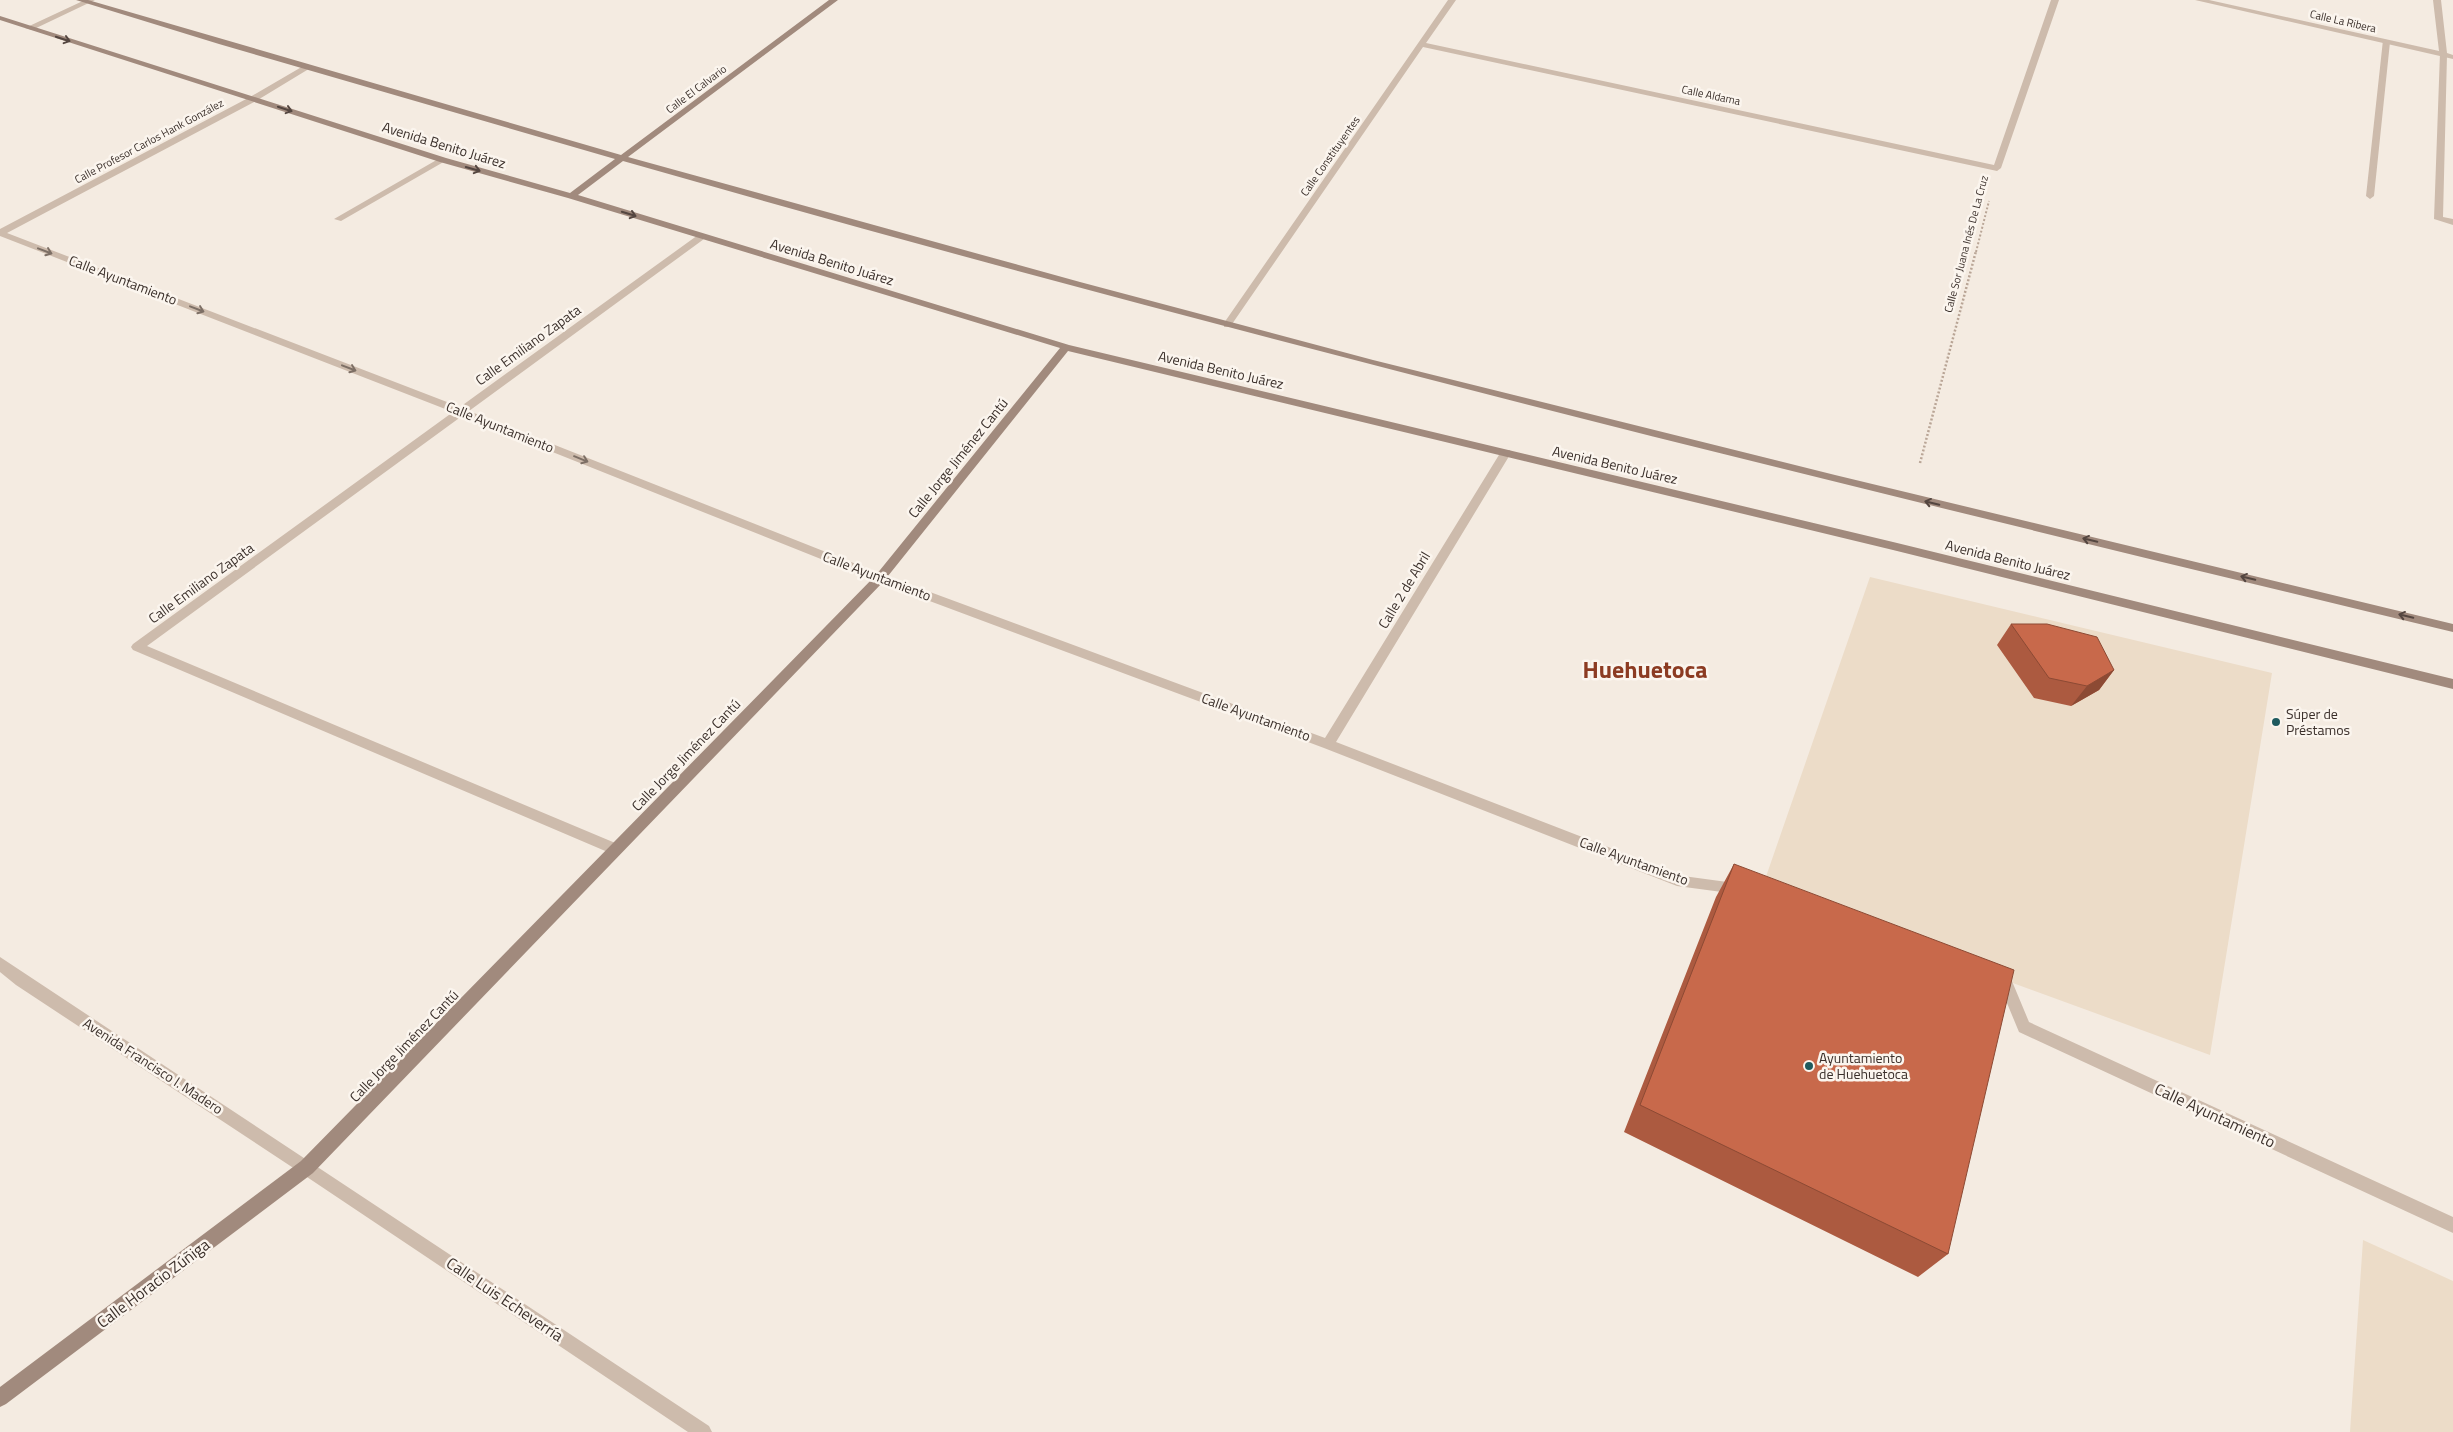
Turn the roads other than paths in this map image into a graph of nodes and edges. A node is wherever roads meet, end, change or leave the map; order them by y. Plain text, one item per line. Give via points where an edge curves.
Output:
1 (834, 0) edge
2 (1452, 0) edge
3 (2055, 0) edge
4 (2200, 0) edge
5 (2437, 0) edge
6 (86, 1) edge
7 (0, 18) edge
8 (29, 28) junction
9 (2386, 42) junction
10 (1421, 44) junction
11 (2443, 55) junction
12 (2453, 57) edge
13 (308, 67) junction
14 (253, 99) junction
15 (622, 158) junction
16 (443, 160) junction
17 (1997, 168) joint
18 (571, 196) junction
19 (2370, 196) dead end
20 (338, 219) dead end
21 (2453, 222) edge
22 (0, 233) edge
23 (701, 237) junction
24 (1227, 325) junction
25 (1066, 347) junction
26 (462, 412) junction
27 (1506, 453) junction
28 (880, 578) junction
29 (2453, 628) edge
30 (2453, 684) edge
31 (1328, 744) junction
32 (615, 849) junction
33 (1752, 890) edge
34 (0, 963) edge
35 (2004, 978) edge
36 (307, 1167) junction
37 (2453, 1225) edge
38 (0, 1398) edge
39 (703, 1432) edge

1 - 15 main road, Calle El Calvario
2 - 10 street, Calle Constituyentes
3 - 17 street, Calle Sor Juana Inés De La Cruz
4 - 9 street, Calle La Ribera
5 - 11 street
6 - 8 street
6 - 13 main road
7 - 8 main road, Avenida Benito Juárez
8 -> 14 main road, Avenida Benito Juárez
9 - 11 street, Calle La Ribera
9 - 19 street
10 - 17 street, Calle Aldama
10 - 24 street, Calle Constituyentes
11 - 12 street, Calle La Ribera
11 - 21 street via 2438,219
13 - 14 street, Calle Profesor Carlos Hank González
13 - 15 main road
14 -> 16 main road, Avenida Benito Juárez
14 - 22 street, Calle Profesor Carlos Hank González
15 - 18 main road, Calle El Calvario
15 - 24 main road
16 -> 18 main road, Avenida Benito Juárez
16 - 20 street
18 -> 23 main road, Avenida Benito Juárez
22 -> 26 street, Calle Ayuntamiento
23 - 25 main road, Avenida Benito Juárez
23 - 26 street, Calle Emiliano Zapata
29 -> 24 main road via 1911,498
25 - 27 main road, Avenida Benito Juárez
25 - 28 main road, Calle Jorge Jiménez Cantú
26 -> 28 street, Calle Ayuntamiento
26 - 32 street, Calle Emiliano Zapata via 137,648
27 - 30 main road, Avenida Benito Juárez
27 - 31 street, Calle 2 de Abril
28 - 31 street, Calle Ayuntamiento
28 - 32 main road, Calle Jorge Jiménez Cantú
31 - 33 street, Calle Ayuntamiento via 1682,882
32 - 36 main road, Calle Jorge Jiménez Cantú
34 - 36 street, Avenida Francisco I. Madero via 21,980
35 - 37 street, Calle Ayuntamiento via 2024,1027
36 - 38 main road, Calle Horacio Zúñiga
36 - 39 street, Calle Luis Echeverría

